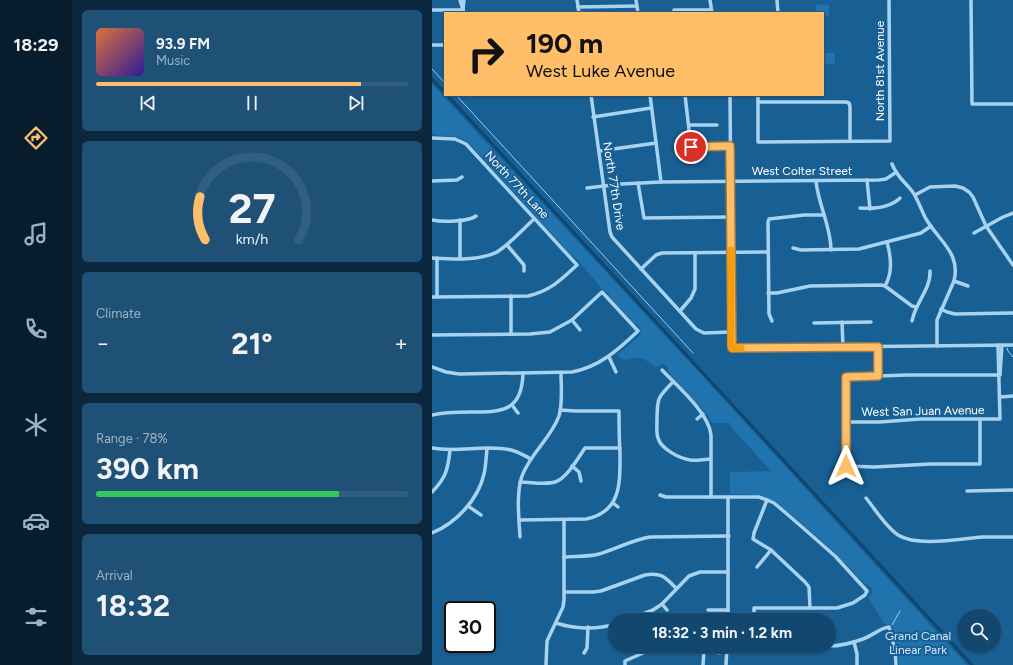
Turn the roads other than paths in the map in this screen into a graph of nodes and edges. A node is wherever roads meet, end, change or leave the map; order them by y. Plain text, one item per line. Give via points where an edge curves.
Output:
1 (460, 0) edge
2 (464, 0) edge
3 (577, 0) edge
4 (636, 0) edge
5 (710, 0) edge
6 (777, 0) edge
7 (890, 0) edge
8 (971, 0) edge
9 (637, 6) junction
10 (578, 7) junction
11 (432, 10) edge
12 (464, 11) edge
13 (711, 11) edge
14 (579, 12) edge
15 (638, 12) edge
16 (674, 12) edge
17 (778, 12) edge
18 (432, 45) edge
19 (444, 45) edge
20 (591, 96) edge
21 (650, 96) edge
22 (685, 96) edge
23 (730, 96) edge
24 (758, 96) edge
25 (758, 102) junction
26 (1013, 104) edge
27 (651, 108) junction
28 (594, 116) junction
29 (689, 125) junction
30 (717, 125) dead end
31 (432, 138) edge
32 (850, 141) junction
33 (656, 143) junction
34 (730, 146) junction
35 (599, 151) junction
36 (892, 164) dead end
37 (895, 173) junction
38 (462, 177) dead end
39 (868, 180) junction
40 (432, 181) edge
41 (731, 181) junction
42 (816, 181) junction
43 (661, 182) junction
44 (638, 183) junction
45 (603, 185) junction
46 (587, 188) dead end
47 (915, 195) junction
48 (900, 198) dead end
49 (860, 208) dead end
50 (870, 209) junction
51 (1013, 213) edge
52 (824, 215) junction
53 (476, 216) dead end
54 (731, 217) junction
55 (534, 219) junction
56 (432, 220) edge
57 (460, 220) junction
58 (931, 226) junction
59 (986, 226) junction
60 (974, 233) dead end
61 (887, 242) junction
62 (507, 245) junction
63 (793, 248) dead end
64 (831, 250) junction
65 (768, 252) junction
66 (695, 253) junction
67 (731, 253) junction
68 (432, 258) edge
69 (437, 258) junction
70 (460, 258) junction
71 (1013, 265) edge
72 (641, 268) junction
73 (930, 271) dead end
74 (524, 272) dead end
75 (954, 282) junction
76 (885, 286) junction
77 (968, 286) dead end
78 (768, 293) junction
79 (511, 296) junction
80 (432, 297) edge
81 (437, 297) junction
82 (916, 307) junction
83 (941, 309) junction
84 (680, 311) junction
85 (1013, 313) edge
86 (572, 320) junction
87 (912, 320) dead end
88 (772, 321) dead end
89 (814, 322) dead end
90 (842, 322) junction
91 (872, 322) dead end
92 (580, 330) dead end
93 (731, 332) junction
94 (511, 334) junction
95 (432, 335) edge
96 (1000, 345) junction
97 (1013, 345) edge
98 (936, 346) junction
99 (843, 347) junction
100 (878, 347) junction
101 (609, 357) junction
102 (432, 367) edge
103 (662, 370) dead end
104 (616, 372) dead end
105 (523, 373) junction
106 (561, 373) junction
107 (1000, 375) junction
108 (878, 376) junction
109 (673, 382) junction
110 (1000, 396) junction
111 (1013, 396) edge
112 (512, 405) junction
113 (560, 410) junction
114 (518, 413) dead end
115 (703, 414) junction
116 (432, 415) edge
117 (697, 419) dead end
118 (980, 420) junction
119 (846, 422) junction
120 (432, 448) edge
121 (620, 448) junction
122 (487, 449) junction
123 (450, 450) junction
124 (711, 459) junction
125 (531, 460) junction
126 (572, 466) junction
127 (581, 481) dead end
128 (520, 482) junction
129 (1013, 490) edge
130 (967, 491) dead end
131 (432, 492) edge
132 (660, 495) dead end
133 (711, 497) junction
134 (728, 497) junction
135 (866, 498) dead end
136 (767, 500) junction
137 (613, 503) junction
138 (468, 506) junction
139 (618, 507) dead end
140 (481, 515) dead end
141 (520, 520) junction
142 (564, 520) junction
143 (432, 533) edge
144 (728, 536) junction
145 (520, 537) dead end
146 (1013, 537) edge
147 (771, 550) junction
148 (564, 557) junction
149 (757, 567) dead end
150 (728, 572) junction
151 (676, 588) junction
152 (565, 592) junction
153 (662, 604) junction
154 (810, 608) junction
155 (667, 610) dead end
156 (708, 610) dead end
157 (728, 610) joint
158 (646, 613) edge
159 (754, 613) edge
160 (556, 623) junction
161 (608, 626) edge
162 (588, 627) junction
163 (854, 642) junction
164 (836, 645) edge
165 (584, 653) dead end
166 (644, 653) edge
167 (704, 653) edge
168 (727, 653) edge
169 (625, 663) edge
170 (546, 665) edge
171 (703, 665) edge
172 (726, 665) edge
173 (857, 665) edge
174 (896, 665) edge

1 - 12 street
2 - 12 street
3 - 10 street
4 - 9 street
5 - 13 street
6 - 17 street
7 - 32 street, North 81st Avenue via 890,141
8 - 26 street via 972,104
9 - 10 street
9 - 15 street
10 - 14 street
11 - 12 street
13 - 16 street
18 - 19 street
20 - 28 street, North 77th Drive
21 - 27 street
22 - 29 street
23 - 34 street
24 - 25 street
25 - 32 street via 849,103
25 - 32 street via 758,142
27 - 28 street
27 - 33 street
28 - 35 street, North 77th Drive
29 - 30 street
29 - 34 street via 691,147
31 - 55 street, North 77th Lane via 455,139 466,144
33 - 35 street
33 - 43 street
34 - 41 street
35 - 45 street, North 77th Drive
36 - 37 street
37 - 39 street, West Colter Street via 883,180
37 - 47 street
38 - 40 street via 457,180
39 - 42 street, West Colter Street
39 - 50 street
41 - 42 street, West Colter Street
41 - 43 street, West Colter Street
41 - 54 street
42 - 52 street
43 - 44 street, West Colter Street
44 - 45 street, West Colter Street
44 - 54 street via 644,218
45 - 46 street, West Colter Street
45 - 72 street, North 77th Drive via 611,235
47 - 58 street
47 - 59 street via 930,187 963,188 973,197
48 - 50 street via 894,204
49 - 50 street
51 - 59 street
52 - 64 street
52 - 65 street via 769,219
53 - 57 street
54 - 67 street
55 - 62 street
55 - 79 street, North 77th Lane via 577,265 546,290 528,296
56 - 57 street
57 - 70 street
58 - 61 street via 921,233
58 - 75 street via 953,257 956,268
59 - 60 street
59 - 71 street
61 - 64 street via 858,249
61 - 76 street via 891,269
62 - 70 street via 487,256
62 - 74 street via 524,265
63 - 64 street
65 - 67 street
65 - 78 street
66 - 67 street
66 - 72 street via 659,254
66 - 84 street via 695,289
67 - 93 street
68 - 69 street
69 - 70 street
69 - 81 street
72 - 84 street, North 77th Drive
73 - 82 street via 930,278
75 - 77 street
75 - 83 street
76 - 78 street via 810,286
76 - 82 street
78 - 88 street
79 - 81 street
79 - 94 street
80 - 81 street
82 - 87 street
83 - 85 street via 951,314
83 - 98 street via 936,324
84 - 93 street, North 77th Drive via 701,332
86 - 92 street
86 - 94 street via 550,332
86 - 101 street via 602,292 638,331
89 - 90 street
90 - 91 street
90 - 99 street
93 - 99 street via 732,348
94 - 95 street
96 - 97 street
96 - 98 street
96 - 107 street
98 - 100 street
99 - 100 street
100 - 108 street
101 - 104 street
101 - 106 street via 580,371
102 - 105 street via 459,374
103 - 109 street
105 - 106 street
105 - 112 street via 521,393
106 - 113 street
107 - 108 street
107 - 110 street
108 - 119 street via 846,377
109 - 115 street
109 - 124 street via 658,400 659,440 671,452 684,458
110 - 111 street, West San Juan Avenue
110 - 118 street, West San Juan Avenue via 1000,419
112 - 114 street
112 - 116 street via 503,410 487,412
113 - 121 street via 619,411
113 - 125 street via 552,429
115 - 117 street
115 - 124 street via 711,430
118 - 119 street, West San Juan Avenue
118 - 119 street via 980,464 874,467 846,466
120 - 123 street
121 - 126 street via 585,448
121 - 137 street via 620,484
122 - 123 street
122 - 125 street via 519,452
122 - 138 street via 484,475
123 - 131 street via 446,474
124 - 133 street
125 - 128 street
126 - 127 street via 578,472
126 - 128 street via 556,482
128 - 141 street
129 - 130 street
132 - 133 street
133 - 134 street
134 - 136 street via 759,497
134 - 144 street
135 - 146 street via 897,534 909,540
136 - 147 street via 753,539
136 - 154 street via 783,510 810,534 867,591 848,606
137 - 139 street
137 - 142 street via 592,518
138 - 140 street
138 - 143 street via 452,522
141 - 142 street
141 - 145 street
142 - 148 street
144 - 148 street via 650,537 591,556
144 - 150 street
147 - 149 street
147 - 154 street via 809,587
148 - 152 street
150 - 151 street via 695,574
150 - 157 street
151 - 152 street via 659,574 651,574 601,591
151 - 153 street
152 - 160 street via 563,607
153 - 155 street
153 - 158 street
154 - 159 street via 754,608
156 - 157 street
160 - 162 street via 566,627
160 - 170 street via 547,641
161 - 162 street
162 - 165 street via 587,648
163 - 164 street
163 - 173 street
163 - 174 street via 889,627
166 - 169 street
167 - 171 street
168 - 172 street

